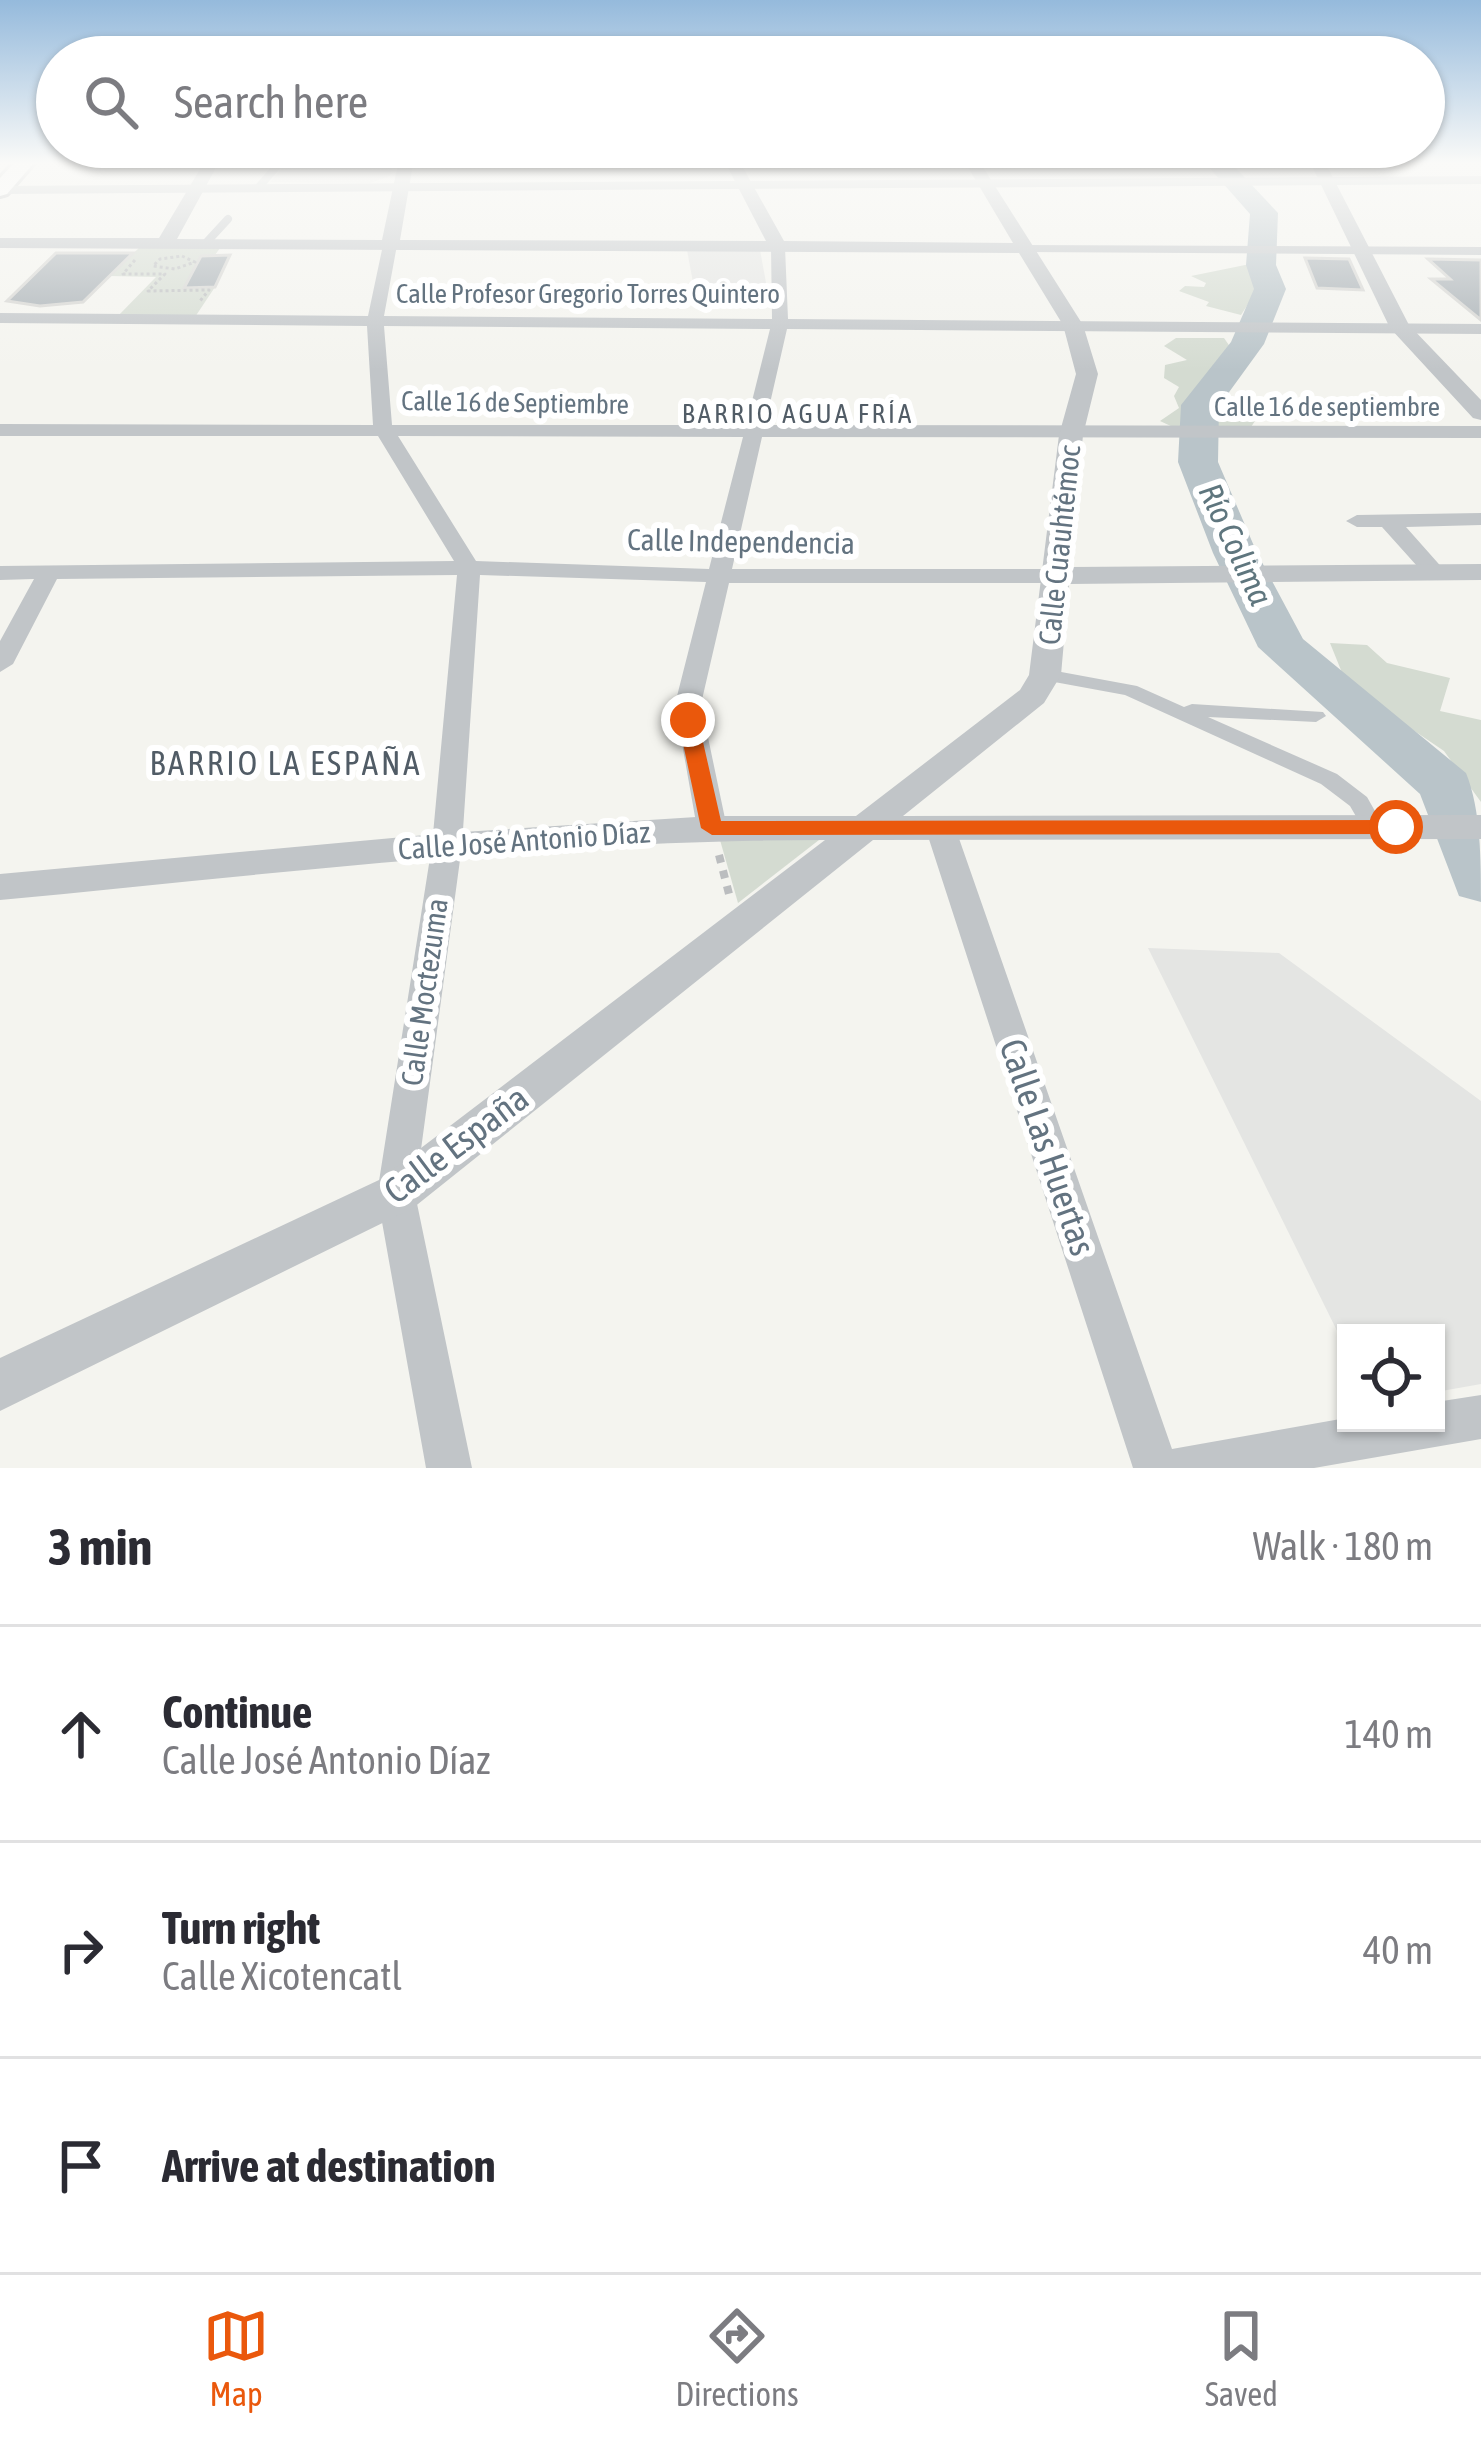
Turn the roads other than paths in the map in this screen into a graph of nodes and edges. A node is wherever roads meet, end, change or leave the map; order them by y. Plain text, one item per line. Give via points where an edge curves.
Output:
1 (165, 233) edge
2 (216, 233) edge
3 (393, 233) edge
4 (770, 233) edge
5 (1017, 233) edge
6 (1351, 233) edge
7 (0, 243) edge
8 (157, 244) junction
9 (205, 244) junction
10 (391, 245) junction
11 (778, 247) junction
12 (1027, 248) junction
13 (1360, 251) junction
14 (1481, 251) edge
15 (0, 317) edge
16 (375, 320) junction
17 (780, 323) junction
18 (1073, 325) junction
19 (1400, 328) junction
20 (1481, 328) edge
21 (1481, 413) edge
22 (383, 428) junction
23 (0, 430) edge
24 (756, 432) junction
25 (1481, 432) edge
26 (1071, 435) junction
27 (1174, 435) joint
28 (1481, 519) edge
29 (1388, 520) junction
30 (1358, 521) dead end
31 (469, 568) junction
32 (1434, 571) junction
33 (1481, 572) edge
34 (0, 573) edge
35 (49, 573) junction
36 (1054, 576) junction
37 (719, 577) junction
38 (0, 664) edge
39 (1045, 675) junction
40 (1179, 710) junction
41 (1316, 716) dead end
42 (864, 826) junction
43 (940, 826) junction
44 (1385, 827) junction
45 (1481, 827) edge
46 (712, 828) junction
47 (447, 844) junction
48 (0, 887) edge
49 (396, 1194) junction
50 (0, 1385) edge
51 (1481, 1417) edge
52 (449, 1468) edge
53 (1156, 1468) edge
54 (1182, 1468) edge

1 - 8 street
2 - 9 lane
3 - 10 street
4 - 11 street
5 - 12 street, Calle Cuauhtémoc
6 - 13 street
7 - 8 street
8 - 9 street
9 - 10 street
10 - 11 street
10 - 16 street
11 - 12 street
11 - 17 street
12 - 13 street
12 - 18 street, Calle Cuauhtémoc
13 - 14 street
13 - 19 street
15 - 16 street, Calle Profesor Gregorio Torres Quintero
16 - 17 street, Calle Profesor Gregorio Torres Quintero
16 - 22 street
17 - 18 street, Calle Profesor Gregorio Torres Quintero
17 - 24 street
18 - 19 street, Calle Profesor Gregorio Torres Quintero
18 - 26 street, Calle Cuauhtémoc via 1087,374
19 - 20 street, Calle Profesor Gregorio Torres Quintero
19 - 21 street
22 - 23 street, Calle 16 de Septiembre
22 - 24 street, Calle 16 de Septiembre
22 - 31 street
24 - 26 street, Calle 16 de Septiembre
24 - 37 street
25 - 27 street, Calle 16 de septiembre
26 - 27 street, Calle 16 de Septiembre
26 - 36 street, Calle Cuauhtémoc
28 - 29 street
29 - 30 street
29 - 32 street
31 - 35 street, Calle Independencia
31 - 37 street, Calle Independencia
31 - 47 street, Calle Moctezuma
32 - 33 street, Calle Independencia
32 - 36 street, Calle Independencia
34 - 35 street, Calle Independencia
35 - 38 street
36 - 37 street, Calle Independencia
36 - 39 street, Calle Cuauhtémoc
37 - 46 street via 688,704
39 - 40 street via 1130,690
39 - 42 street, Calle Cuauhtémoc via 1033,695
40 - 41 street
40 - 44 street via 1329,779
42 - 43 street, Calle José Antonio Díaz
42 - 46 street, Calle José Antonio Díaz
42 - 49 street, Calle España
43 - 44 street, Calle José Antonio Díaz
43 - 53 street, Calle Las Huertas
44 - 45 street, Calle José Antonio Díaz
46 - 47 street, Calle José Antonio Díaz
47 - 48 street, Calle José Antonio Díaz
47 - 49 street, Calle Moctezuma
49 - 50 street, Calle España
49 - 52 street, Calle Moctezuma
51 - 54 street

